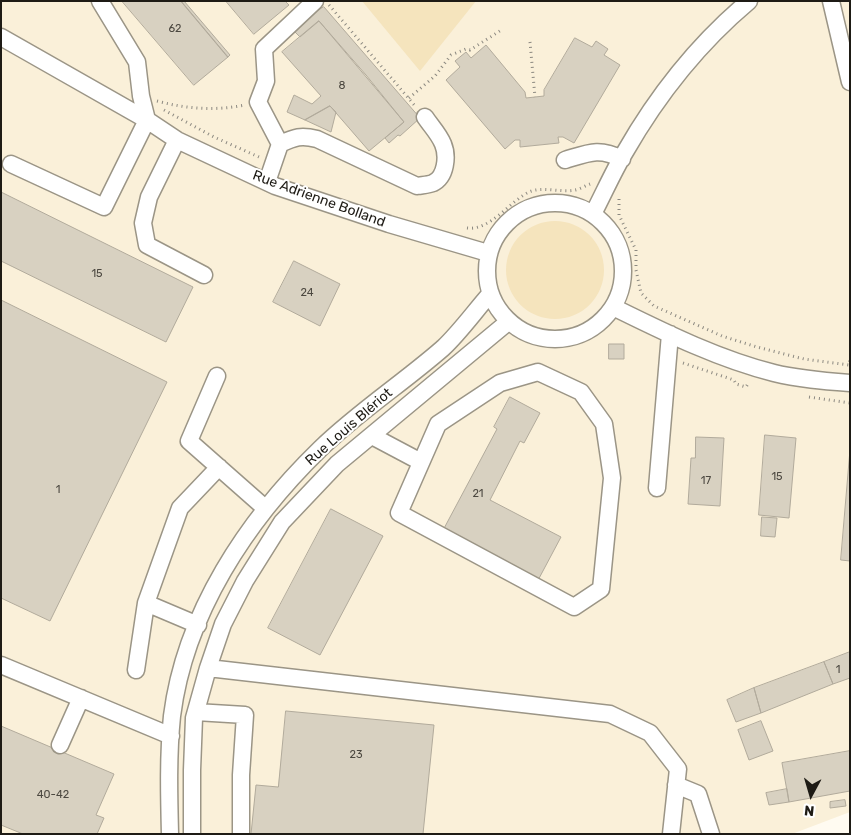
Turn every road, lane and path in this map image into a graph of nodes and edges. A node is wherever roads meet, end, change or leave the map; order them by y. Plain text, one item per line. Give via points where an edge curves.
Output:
1 (100, 1) edge
2 (315, 1) edge
3 (325, 1) edge
4 (831, 1) edge
5 (745, 2) edge
6 (503, 29) dead end
7 (844, 31) edge
8 (1, 37) edge
9 (530, 42) dead end
10 (850, 82) edge
11 (141, 96) junction
12 (535, 97) dead end
13 (409, 98) junction
14 (258, 102) junction
15 (425, 117) joint
16 (146, 120) junction
17 (177, 140) junction
18 (280, 144) junction
19 (622, 159) junction
20 (565, 160) dead end
21 (11, 164) dead end
22 (267, 182) junction
23 (620, 191) dead end
24 (593, 214) junction
25 (488, 253) junction
26 (204, 276) dead end
27 (490, 294) junction
28 (613, 308) junction
29 (508, 322) junction
30 (670, 334) junction
31 (850, 358) edge
32 (217, 376) dead end
33 (850, 384) edge
34 (372, 436) junction
35 (421, 462) junction
36 (219, 467) junction
37 (657, 488) dead end
38 (265, 508) junction
39 (146, 603) junction
40 (198, 625) junction
41 (1, 666) edge
42 (208, 668) junction
43 (136, 670) dead end
44 (81, 698) junction
45 (196, 712) junction
46 (171, 736) junction
47 (60, 745) dead end
48 (676, 785) junction
49 (170, 834) edge
50 (192, 834) edge
51 (241, 834) edge
52 (671, 834) edge
53 (711, 834) edge

1 - 11 street via 137,62
2 - 14 street via 264,49 266,81
3 - 13 path
4 - 7 street
5 - 19 street via 684,66
6 - 13 path via 470,50 452,55 435,76
7 - 10 street
8 - 16 street, Rue Adrienne Bolland
9 - 12 path
11 - 14 path via 198,109 224,109
11 - 16 street
13 - 15 path
14 - 18 street
15 - 18 street via 444,145 446,158 439,180 431,184 417,186 317,139 304,136
16 - 17 street, Rue Adrienne Bolland
16 - 21 street via 104,207
17 - 22 street, Rue Adrienne Bolland
17 - 26 street via 149,197 143,223 147,246
18 - 22 street
19 - 20 street via 609,152 594,151
19 - 24 street
22 - 25 street, Rue Adrienne Bolland via 389,224
23 - 31 path via 619,215 636,250 641,293 654,306 722,336 757,347 804,359 849,365
24 - 25 street via 574,205 552,202 530,207 512,218 497,234
24 - 28 street via 608,226 623,258 622,286
25 - 27 street via 486,274
27 - 29 street
27 - 38 street, Rue Louis Blériot via 444,347 320,448
28 - 29 street via 600,323 583,334 564,339 544,339 525,333
28 - 30 street
29 - 34 street, Rue Louis Blériot
30 - 33 street via 773,373
30 - 37 street
32 - 36 street via 189,441
34 - 35 street
34 - 42 street, Rue Louis Blériot via 337,464 282,522 227,616
35 - 35 street via 438,424 500,382 538,372 581,392 604,424 612,478 601,589 574,607 399,513
36 - 38 street
36 - 39 street via 180,508
38 - 40 street, Rue Louis Blériot via 222,571
39 - 40 street
39 - 43 street
40 - 46 street, Rue Louis Blériot via 184,661 172,715
41 - 44 street
42 - 45 street, Rue Louis Blériot
42 - 48 street via 610,714 650,733 678,769
44 - 46 street
44 - 47 street
45 - 50 street, Rue Louis Blériot
45 - 51 street via 245,715
46 - 49 street, Rue Louis Blériot
48 - 52 street
48 - 53 street via 698,794

